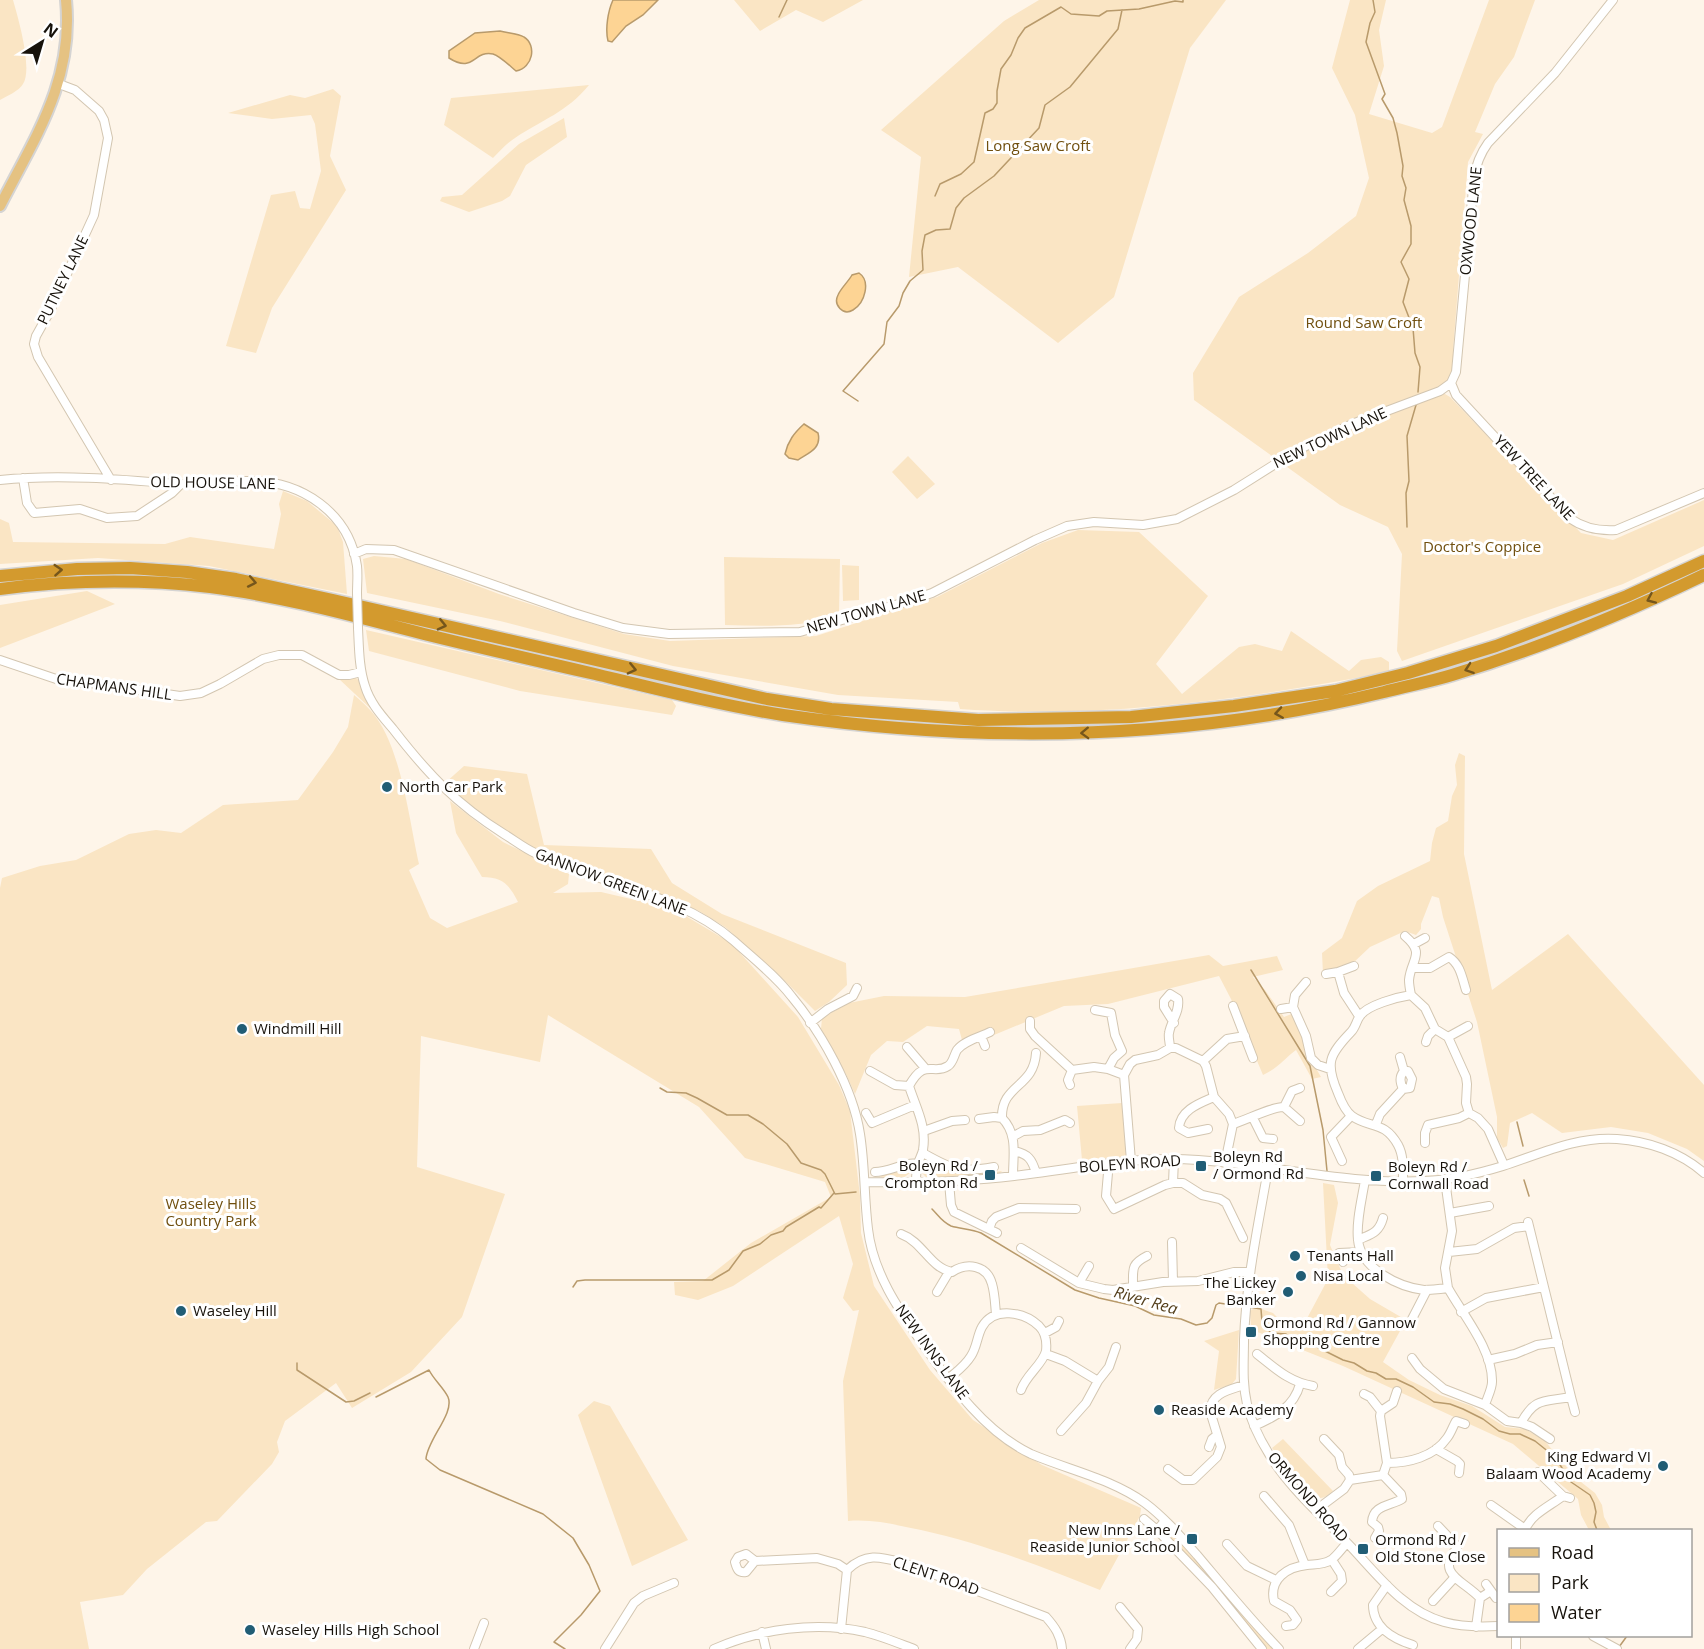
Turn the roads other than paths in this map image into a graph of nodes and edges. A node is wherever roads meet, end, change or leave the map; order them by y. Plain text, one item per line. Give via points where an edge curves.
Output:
1 (66, 0) edge
2 (1613, 0) edge
3 (59, 84) junction
4 (0, 206) edge
5 (1451, 383) junction
6 (23, 478) junction
7 (0, 480) edge
8 (111, 480) junction
9 (180, 484) junction
10 (1704, 493) edge
11 (354, 554) junction
12 (1704, 561) edge
13 (1704, 574) edge
14 (0, 576) edge
15 (0, 589) edge
16 (0, 660) edge
17 (361, 672) junction
18 (1405, 936) dead end
19 (1425, 938) dead end
20 (1414, 944) junction
21 (1354, 966) dead end
22 (1413, 968) junction
23 (1338, 972) junction
24 (1326, 974) dead end
25 (1306, 982) dead end
26 (857, 988) dead end
27 (1466, 990) dead end
28 (1411, 995) junction
29 (1233, 1006) dead end
30 (1293, 1007) junction
31 (1281, 1009) dead end
32 (1095, 1010) dead end
33 (1359, 1016) junction
34 (1030, 1022) dead end
35 (810, 1023) junction
36 (1174, 1023) dead end
37 (1468, 1026) dead end
38 (1435, 1029) junction
39 (990, 1032) dead end
40 (981, 1036) junction
41 (1245, 1036) junction
42 (1448, 1037) junction
43 (1426, 1042) dead end
44 (985, 1046) dead end
45 (907, 1047) dead end
46 (1170, 1048) junction
47 (1035, 1053) dead end
48 (1400, 1057) dead end
49 (1253, 1058) dead end
50 (1203, 1061) junction
51 (926, 1068) junction
52 (1108, 1069) junction
53 (1330, 1069) junction
54 (1072, 1070) junction
55 (870, 1071) dead end
56 (1124, 1075) junction
57 (1070, 1085) dead end
58 (909, 1086) junction
59 (1300, 1088) dead end
60 (1214, 1098) junction
61 (915, 1105) junction
62 (1284, 1107) junction
63 (866, 1113) dead end
64 (1469, 1113) junction
65 (1351, 1116) junction
66 (1002, 1118) junction
67 (1252, 1118) junction
68 (979, 1119) dead end
69 (965, 1120) dead end
70 (1300, 1121) dead end
71 (1070, 1123) dead end
72 (1233, 1124) junction
73 (1376, 1124) junction
74 (1208, 1129) dead end
75 (924, 1131) junction
76 (1014, 1136) junction
77 (1273, 1139) dead end
78 (1425, 1143) dead end
79 (1014, 1151) junction
80 (923, 1153) junction
81 (1174, 1159) junction
82 (1131, 1161) junction
83 (1342, 1161) dead end
84 (1225, 1163) junction
85 (917, 1164) junction
86 (1504, 1165) junction
87 (994, 1167) dead end
88 (1268, 1169) junction
89 (875, 1173) dead end
90 (1036, 1173) junction
91 (1108, 1173) dead end
92 (1704, 1173) edge
93 (1013, 1176) junction
94 (1365, 1180) junction
95 (1445, 1180) junction
96 (865, 1182) junction
97 (949, 1182) junction
98 (1403, 1182) junction
99 (916, 1183) junction
100 (1173, 1183) junction
101 (1489, 1206) dead end
102 (1076, 1209) dead end
103 (1450, 1213) junction
104 (1383, 1218) dead end
105 (905, 1237) dead end
106 (1244, 1238) dead end
107 (1358, 1240) junction
108 (1172, 1242) dead end
109 (1021, 1248) dead end
110 (1361, 1252) junction
111 (1449, 1252) junction
112 (1147, 1256) dead end
113 (1343, 1262) dead end
114 (1089, 1266) dead end
115 (949, 1272) junction
116 (1249, 1272) junction
117 (1173, 1281) junction
118 (1079, 1283) junction
119 (1132, 1285) junction
120 (1544, 1287) junction
121 (1448, 1288) junction
122 (1427, 1290) junction
123 (937, 1292) dead end
124 (1461, 1312) junction
125 (996, 1314) junction
126 (1412, 1319) dead end
127 (1059, 1321) dead end
128 (1045, 1333) junction
129 (1558, 1342) junction
130 (1112, 1350) dead end
131 (1257, 1353) dead end
132 (1046, 1354) junction
133 (1412, 1358) dead end
134 (1488, 1360) junction
135 (948, 1379) junction
136 (1098, 1381) junction
137 (1300, 1384) junction
138 (1244, 1385) junction
139 (1313, 1386) dead end
140 (1021, 1390) dead end
141 (1397, 1391) dead end
142 (1364, 1394) dead end
143 (1571, 1397) junction
144 (1485, 1405) junction
145 (1381, 1411) junction
146 (1575, 1412) dead end
147 (1521, 1423) junction
148 (1465, 1424) dead end
149 (1254, 1426) junction
150 (1066, 1430) dead end
151 (1217, 1435) junction
152 (1324, 1439) dead end
153 (1550, 1439) dead end
154 (1209, 1447) dead end
155 (1436, 1449) junction
156 (1387, 1463) junction
157 (1168, 1469) dead end
158 (1538, 1472) dead end
159 (1460, 1473) dead end
160 (1383, 1475) junction
161 (1350, 1480) junction
162 (1264, 1496) dead end
163 (1496, 1504) dead end
164 (1316, 1510) junction
165 (1144, 1519) dead end
166 (1165, 1521) junction
167 (1438, 1526) dead end
168 (1525, 1529) edge
169 (1157, 1530) junction
170 (1375, 1538) dead end
171 (1347, 1543) junction
172 (1227, 1544) dead end
173 (1332, 1560) junction
174 (755, 1561) dead end
175 (1305, 1565) junction
176 (847, 1570) junction
177 (1455, 1577) junction
178 (1276, 1580) junction
179 (674, 1583) dead end
180 (1486, 1584) dead end
181 (1387, 1585) junction
182 (1331, 1592) dead end
183 (1479, 1598) junction
184 (1433, 1601) dead end
185 (1120, 1607) dead end
186 (484, 1623) dead end
187 (1286, 1626) dead end
188 (1497, 1626) edge
189 (1476, 1627) junction
190 (841, 1629) junction
191 (1382, 1629) junction
192 (762, 1632) junction
193 (1596, 1637) edge
194 (1413, 1645) dead end
195 (474, 1649) edge
196 (605, 1649) edge
197 (714, 1649) edge
198 (766, 1649) edge
199 (914, 1649) edge
200 (1062, 1649) edge
201 (1130, 1649) edge
202 (1262, 1649) edge
203 (1279, 1649) edge
204 (1359, 1649) edge
205 (1617, 1649) edge

1 - 3 main road via 67,40
2 - 5 street, OXWOOD LANE via 1555,73 1488,143 1476,164 1456,372
3 - 4 main road
3 - 8 street, PUTNEY LANE via 75,90 99,111 108,138 93,215 34,344
5 - 10 street, YEW TREE LANE via 1456,395 1580,525 1616,530
5 - 11 street, NEW TOWN LANE via 1296,451 1234,490 1177,519 1143,525 1094,522 1067,526 932,593 800,632 669,634 623,628 394,550 366,549
6 - 7 street, OLD HOUSE LANE
6 - 8 street, OLD HOUSE LANE
6 - 9 street via 27,503 33,513 80,509 107,518 141,515
8 - 9 street, OLD HOUSE LANE
9 - 11 street, OLD HOUSE LANE via 248,480 300,490 341,524
11 - 17 street, GANNOW GREEN LANE, bridge
14 -> 12 highway via 77,569 187,572 280,588 767,699 853,711 978,720 1131,717 1335,690 1496,646 1627,596
13 -> 15 highway via 1609,618 1450,676 1329,705 1199,724 1022,734 906,729 779,714 304,605 212,588 103,581
16 - 17 street, CHAPMANS HILL via 64,682 180,696 201,693 263,659 279,655 302,656 339,675
17 - 35 street, GANNOW GREEN LANE via 375,706 419,763 460,803 533,853 646,893 711,922 767,970
18 - 20 street
19 - 20 street
20 - 22 street via 1417,951
21 - 23 street
22 - 27 street via 1430,968 1449,957 1459,968
22 - 28 street via 1409,980
23 - 24 street
23 - 33 street via 1344,993
25 - 30 street via 1295,995
26 - 35 street via 853,996
28 - 33 street
28 - 38 street via 1425,1008
29 - 41 street
30 - 31 street
30 - 53 street via 1311,1059
32 - 52 street via 1111,1012 1121,1046 1122,1051
33 - 53 street via 1353,1030 1338,1044
34 - 54 street via 1035,1036
35 - 96 street, GANNOW GREEN LANE via 830,1054 851,1100 860,1132
36 - 46 street via 1169,1032
37 - 42 street
38 - 42 street
38 - 43 street
39 - 40 street
40 - 44 street
40 - 51 street via 959,1048 946,1067
41 - 49 street
41 - 50 street via 1227,1039
42 - 64 street via 1466,1077
45 - 51 street
46 - 50 street
46 - 56 street via 1135,1060
47 - 66 street via 1032,1071 1005,1098
48 - 73 street via 1403,1089
50 - 60 street
51 - 58 street via 914,1076
52 - 54 street
52 - 56 street
53 - 65 street via 1342,1104
54 - 57 street
55 - 58 street via 895,1085
56 - 82 street
58 - 61 street
59 - 62 street via 1292,1091
60 - 72 street
60 - 74 street via 1190,1109 1179,1123 1179,1128 1188,1133
61 - 63 street via 872,1126
61 - 75 street
62 - 67 street
62 - 70 street
64 - 78 street via 1428,1125
64 - 86 street via 1488,1129
65 - 73 street
65 - 83 street via 1331,1137
66 - 68 street
66 - 76 street
67 - 72 street
67 - 77 street via 1263,1138
69 - 75 street
71 - 76 street via 1065,1120
72 - 84 street
73 - 98 street via 1399,1146
75 - 80 street
76 - 79 street
79 - 90 street via 1028,1156
79 - 93 street
80 - 85 street
80 - 87 street via 960,1170
81 - 82 street, BOLEYN ROAD
81 - 84 street, BOLEYN ROAD
81 - 100 street
82 - 90 street, BOLEYN ROAD
84 - 88 street, BOLEYN ROAD
85 - 89 street
85 - 99 street
86 - 92 street, BOLEYN ROAD via 1564,1144 1615,1138 1645,1142
86 - 95 street, BOLEYN ROAD
88 - 94 street, BOLEYN ROAD
88 - 116 street, ORMOND ROAD
90 - 93 street, BOLEYN ROAD
91 - 100 street via 1106,1196 1111,1212
93 - 97 street, BOLEYN ROAD
94 - 98 street, BOLEYN ROAD
94 - 107 street
95 - 98 street, BOLEYN ROAD
95 - 103 street
96 - 99 street, BOLEYN ROAD
96 - 135 street, NEW INNS LANE via 868,1232 882,1280
97 - 99 street, BOLEYN ROAD
97 - 102 street via 954,1212 993,1231 992,1221 996,1217 1019,1208
100 - 106 street via 1183,1183 1226,1203
101 - 103 street
103 - 111 street
104 - 107 street via 1381,1228
105 - 115 street via 917,1241
107 - 110 street
108 - 117 street
109 - 118 street
110 - 113 street via 1340,1253
110 - 122 street via 1391,1279
111 - 120 street via 1477,1248 1529,1224
111 - 121 street via 1445,1268
112 - 119 street via 1132,1268
114 - 118 street
115 - 123 street
115 - 125 street via 966,1266 984,1271 992,1284
116 - 117 street
116 - 138 street, ORMOND ROAD
117 - 119 street
118 - 119 street via 1113,1290
120 - 124 street via 1486,1298
120 - 129 street
121 - 122 street
121 - 124 street
122 - 126 street
124 - 134 street
125 - 128 street via 1023,1317
125 - 135 street via 981,1329 969,1359
127 - 128 street
128 - 132 street
129 - 134 street
129 - 143 street
130 - 136 street via 1109,1367
131 - 137 street
132 - 136 street
132 - 140 street
133 - 144 street via 1420,1370 1444,1389
134 - 144 street via 1492,1383
135 - 166 street, NEW INNS LANE via 1007,1440 1114,1486 1144,1502
136 - 150 street
137 - 139 street
137 - 149 street via 1294,1400 1279,1414
138 - 149 street, ORMOND ROAD
138 - 151 street via 1212,1401 1210,1411
141 - 145 street via 1393,1403
142 - 145 street
143 - 146 street
143 - 147 street via 1534,1404
144 - 147 street via 1507,1421
145 - 156 street
147 - 153 street
148 - 155 street via 1456,1421 1447,1439
149 - 164 street, ORMOND ROAD via 1270,1456
151 - 154 street
151 - 157 street via 1220,1454 1199,1481 1185,1481
152 - 161 street via 1340,1455
155 - 156 street via 1406,1463
155 - 159 street via 1458,1461
156 - 160 street
158 - 168 street via 1567,1497 1541,1511
160 - 161 street
160 - 170 street via 1401,1499 1379,1508 1372,1516 1379,1531
161 - 164 street
162 - 175 street via 1289,1525
163 - 168 street
164 - 171 street, ORMOND ROAD
165 - 169 street
166 - 169 street
166 - 203 street, NEW INNS LANE
167 - 177 street via 1457,1548 1448,1561
169 - 202 street via 1212,1587
171 - 173 street
171 - 181 street, ORMOND ROAD
172 - 178 street via 1247,1566
173 - 175 street
173 - 182 street via 1342,1581
174 - 176 street via 817,1558
175 - 178 street
176 - 190 street
176 - 200 street, CLENT ROAD via 868,1557 904,1563 1046,1617 1054,1626
177 - 183 street
177 - 184 street
178 - 187 street via 1274,1601 1290,1610 1297,1620
179 - 196 street via 634,1603
180 - 183 street via 1494,1595
181 - 189 street, ORMOND ROAD via 1430,1617
181 - 191 street via 1373,1605 1373,1614
183 - 189 street
185 - 201 street via 1138,1629
186 - 195 street
188 - 189 street, ORMOND ROAD
190 - 192 street
190 - 199 street via 867,1633
191 - 194 street
191 - 204 street
192 - 197 street
192 - 198 street
193 - 205 street

